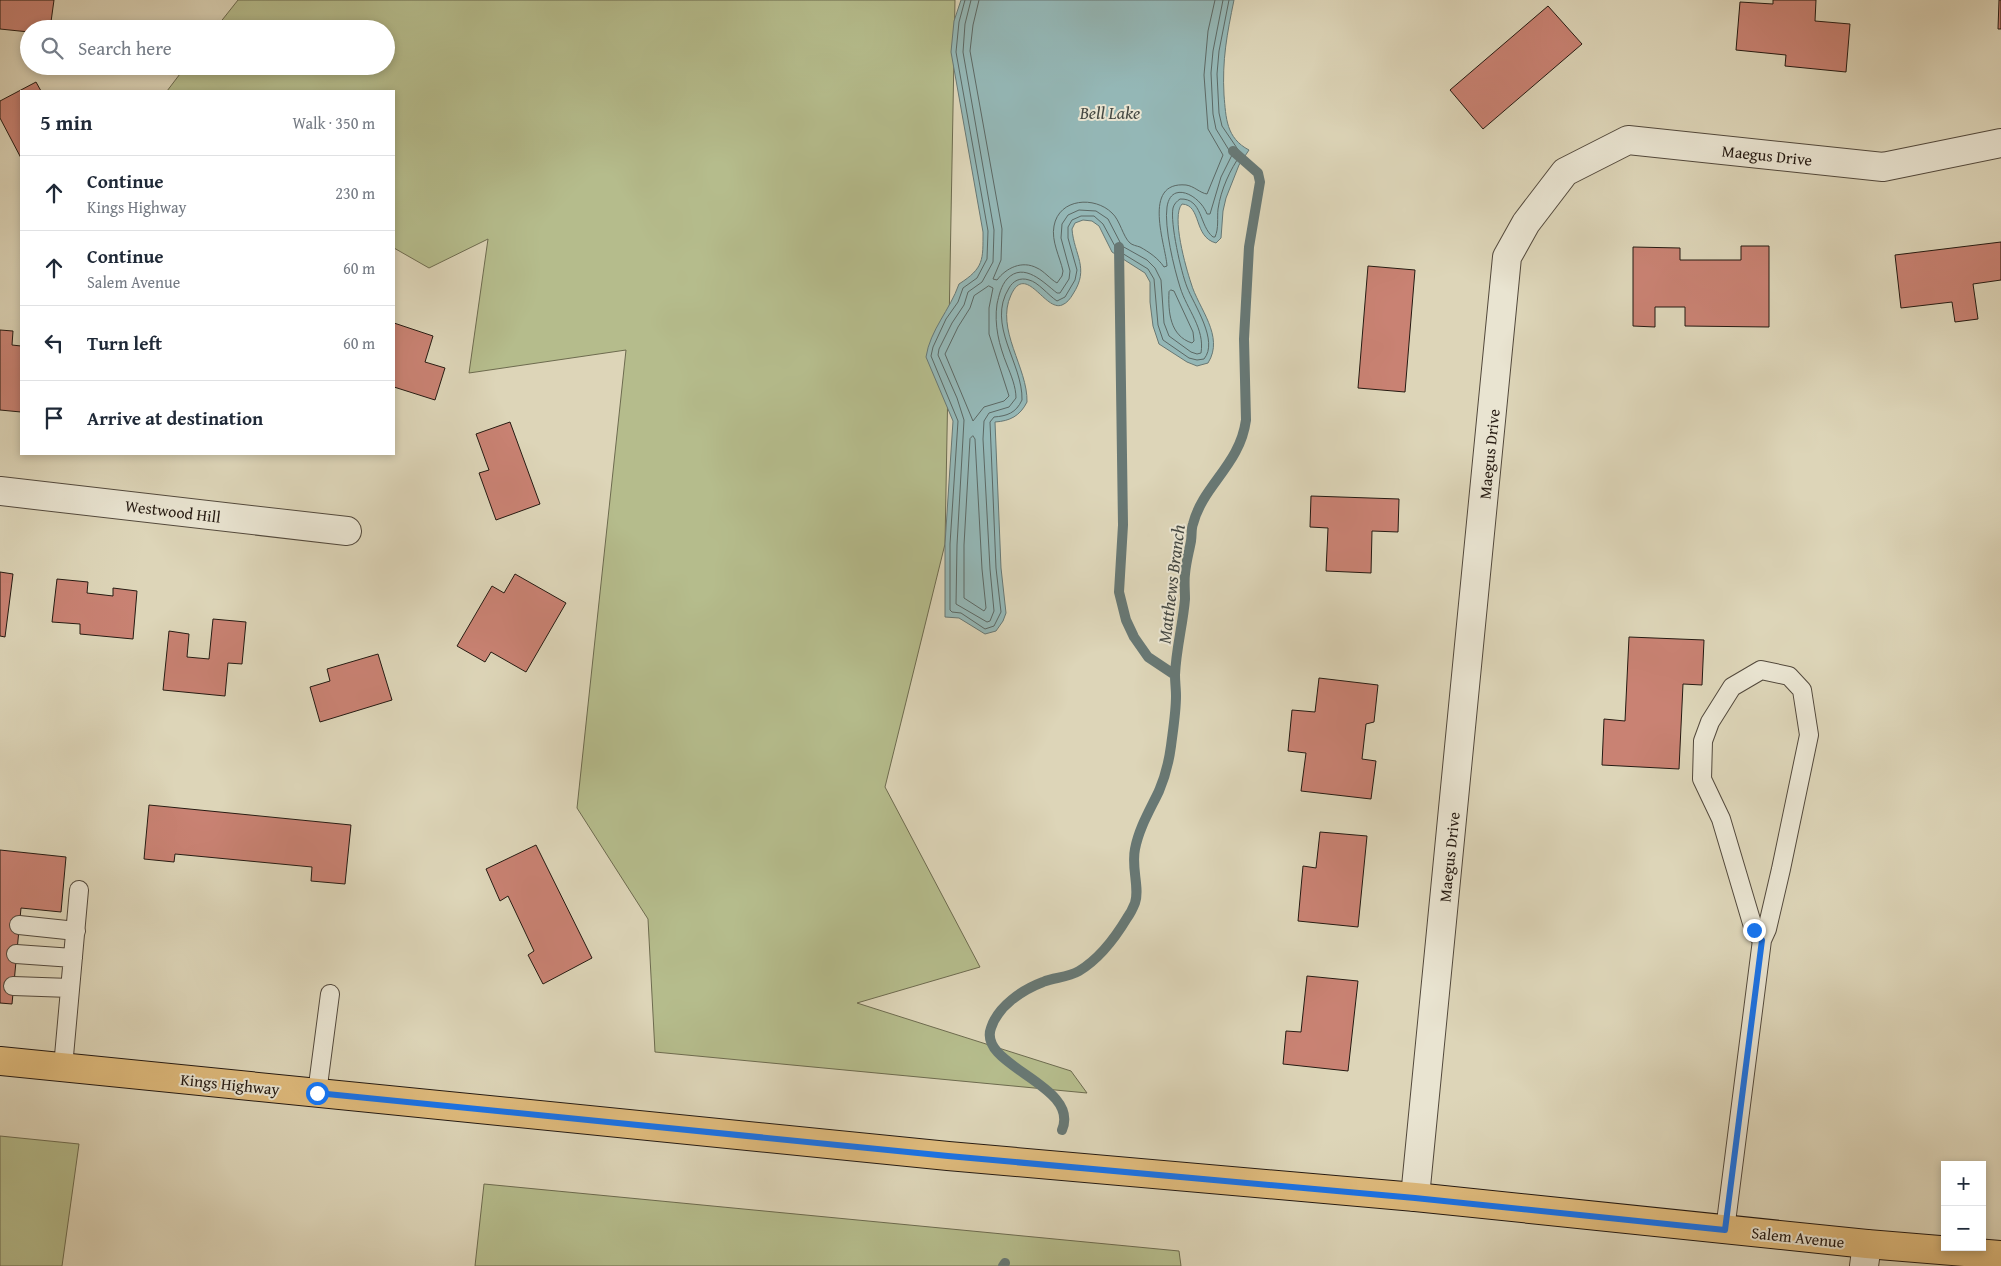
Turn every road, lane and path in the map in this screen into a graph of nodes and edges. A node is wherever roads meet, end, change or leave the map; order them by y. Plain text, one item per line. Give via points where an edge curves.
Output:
1 (2001, 143) edge
2 (0, 491) edge
3 (347, 531) dead end
4 (80, 890) dead end
5 (19, 925) dead end
6 (76, 931) junction
7 (1762, 940) junction
8 (16, 954) dead end
9 (73, 958) junction
10 (13, 986) dead end
11 (70, 988) junction
12 (330, 994) dead end
13 (0, 1061) edge
14 (63, 1067) junction
15 (317, 1093) junction
16 (1415, 1198) junction
17 (1725, 1230) junction
18 (1865, 1255) edge
19 (2001, 1256) edge

1 - 16 street, Maegus Drive via 1883,167 1628,140 1565,172 1526,223 1507,258
2 - 3 street, Westwood Hill
4 - 6 lane
5 - 6 lane
6 - 9 lane
7 - 7 lane via 1810,735 1802,690 1789,676 1761,670 1732,687 1710,722 1703,741 1702,779 1721,820 1754,930
7 - 17 lane
8 - 9 lane
9 - 11 lane
10 - 11 lane
11 - 14 lane
12 - 15 lane
13 - 14 main road, Kings Highway
14 - 15 main road, Kings Highway
15 - 16 main road, Kings Highway via 948,1156
16 - 17 main road, Salem Avenue
17 - 18 main road, Salem Avenue
18 - 19 main road, Salem Avenue

